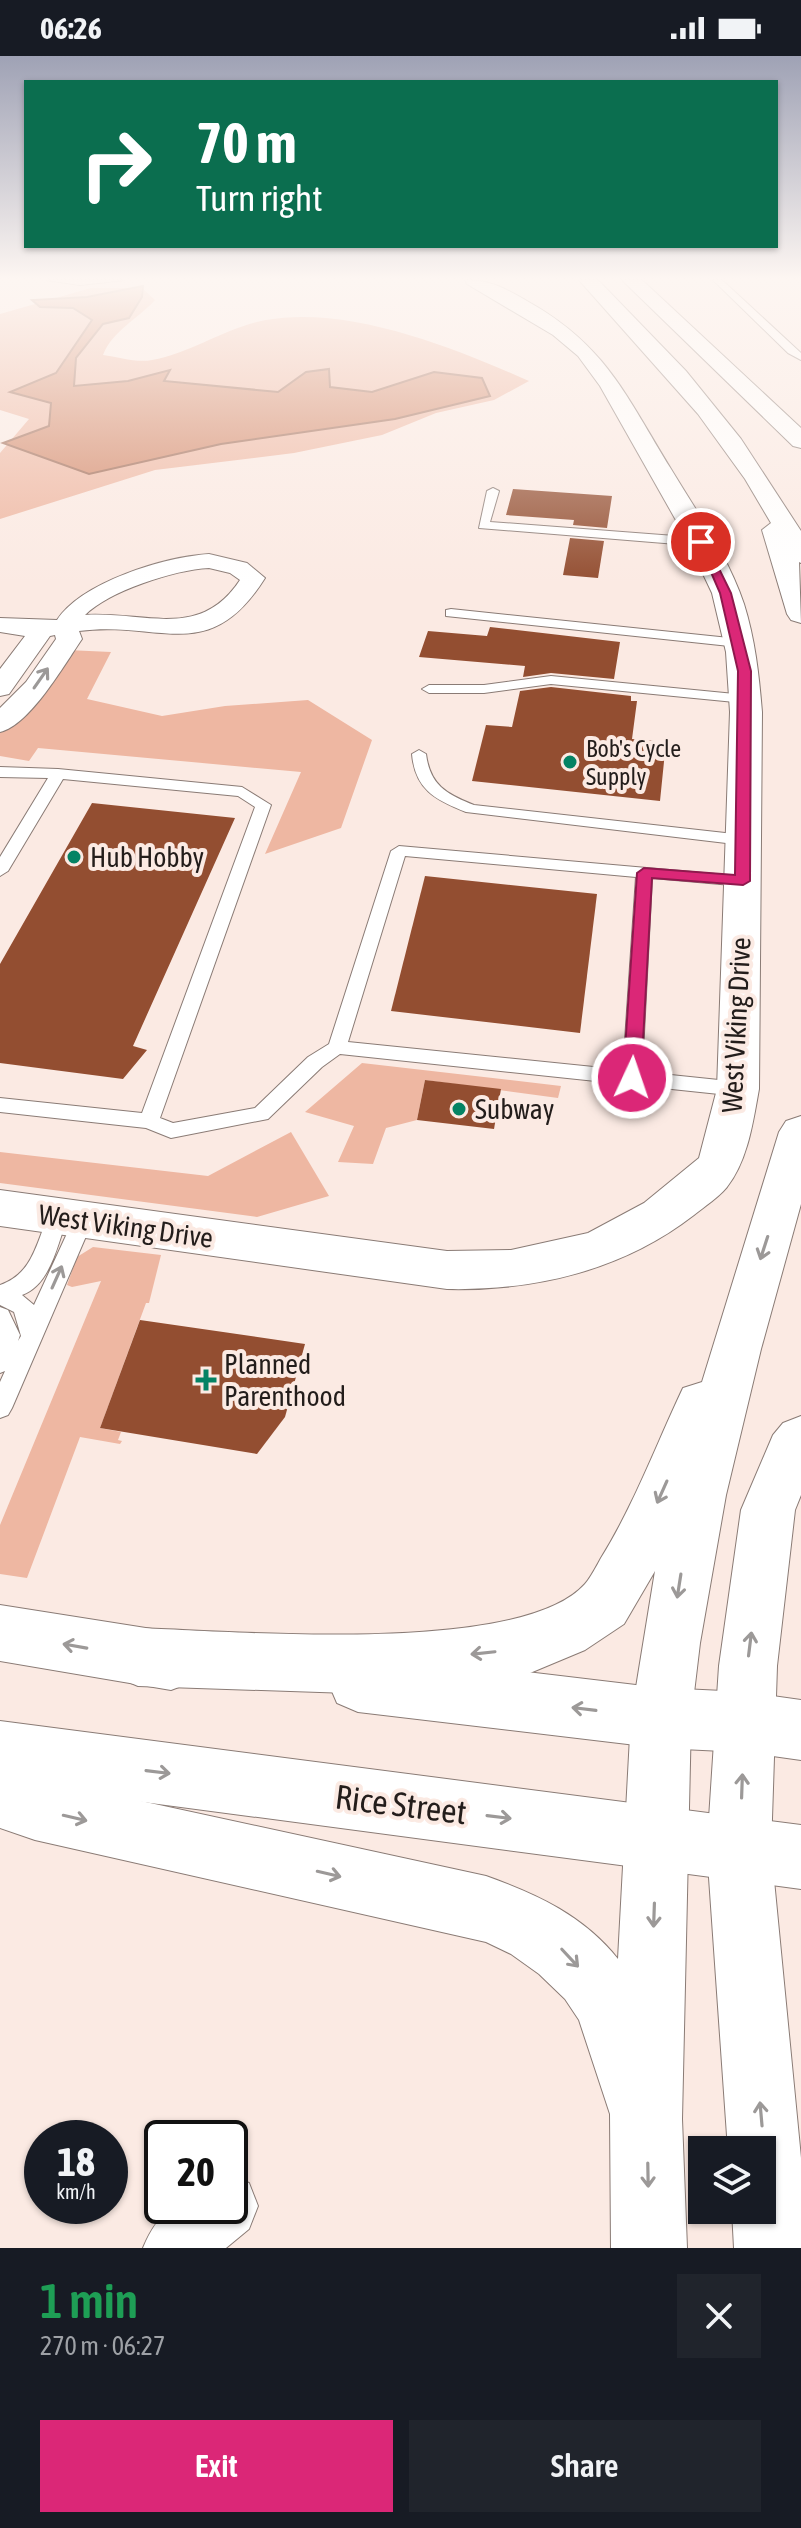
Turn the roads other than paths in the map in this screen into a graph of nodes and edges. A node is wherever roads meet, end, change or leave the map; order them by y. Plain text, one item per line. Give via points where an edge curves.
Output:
1 (607, 382) edge
2 (685, 382) edge
3 (735, 382) edge
4 (737, 382) edge
5 (801, 441) edge
6 (801, 458) edge
7 (760, 486) junction
8 (493, 491) dead end
9 (701, 542) junction
10 (801, 555) edge
11 (451, 613) dead end
12 (801, 614) edge
13 (0, 625) edge
14 (53, 627) junction
15 (739, 643) junction
16 (0, 688) edge
17 (429, 689) dead end
18 (745, 699) junction
19 (0, 724) edge
20 (419, 754) dead end
21 (0, 772) edge
22 (58, 774) junction
23 (743, 840) junction
24 (0, 871) edge
25 (644, 873) junction
26 (743, 881) junction
27 (337, 1047) junction
28 (632, 1078) junction
29 (738, 1089) junction
30 (0, 1105) edge
31 (149, 1121) junction
32 (801, 1132) edge
33 (0, 1208) edge
34 (70, 1218) junction
35 (750, 1292) junction
36 (0, 1294) edge
37 (0, 1316) edge
38 (31, 1334) junction
39 (0, 1363) edge
40 (0, 1408) edge
41 (801, 1439) edge
42 (0, 1633) edge
43 (138, 1657) junction
44 (661, 1718) junction
45 (772, 1726) edge
46 (0, 1752) edge
47 (0, 1797) edge
48 (658, 1837) junction
49 (770, 1853) edge
50 (646, 2119) junction
51 (204, 2224) edge
52 (176, 2248) edge
53 (649, 2248) edge
54 (772, 2248) edge

1 - 9 main road, West Viking Drive
2 - 7 main road
3 - 6 main road
4 - 5 main road
7 - 10 main road
7 - 12 main road
8 - 9 lane via 483,525
9 - 15 main road, West Viking Drive via 726,593
11 - 15 lane
13 - 14 street
14 - 14 street via 92,622 204,625 243,599 253,578 218,560 185,561 102,593
14 - 16 street
19 -> 14 street via 35,688 69,639
15 - 18 main road, West Viking Drive
17 - 18 lane via 484,689 551,680
18 - 23 main road, West Viking Drive
20 - 23 lane via 420,776 438,796 471,809
21 - 22 lane
22 - 24 lane
22 - 31 lane via 242,792 263,805
23 - 26 main road, West Viking Drive
25 - 26 lane
25 - 27 lane via 399,851
25 - 28 lane
26 - 29 main road, West Viking Drive
27 - 28 lane
27 - 31 lane via 261,1114 171,1131
28 - 29 lane
29 - 34 main road, West Viking Drive via 729,1132 711,1175 669,1211 619,1241 563,1260 506,1270 447,1270
30 - 31 lane
32 -> 35 main road
33 - 34 main road, West Viking Drive
34 - 36 lane via 34,1276
38 -> 34 lane
35 -> 43 main road via 635,1554 604,1605 565,1630 518,1649 378,1665
35 -> 44 main road via 682,1566
36 - 38 lane via 24,1307
37 - 39 lane via 9,1335
38 - 40 lane
45 -> 41 main road via 748,1666 768,1510
43 -> 42 main road
44 -> 43 main road
44 - 45 main road
44 - 48 main road
49 -> 45 main road
46 -> 48 main road, Rice Street
47 -> 50 main road via 520,1920 552,1939 601,1991
48 - 49 main road, Rice Street
48 -> 50 main road
54 -> 49 main road
50 -> 53 main road
51 - 52 street

